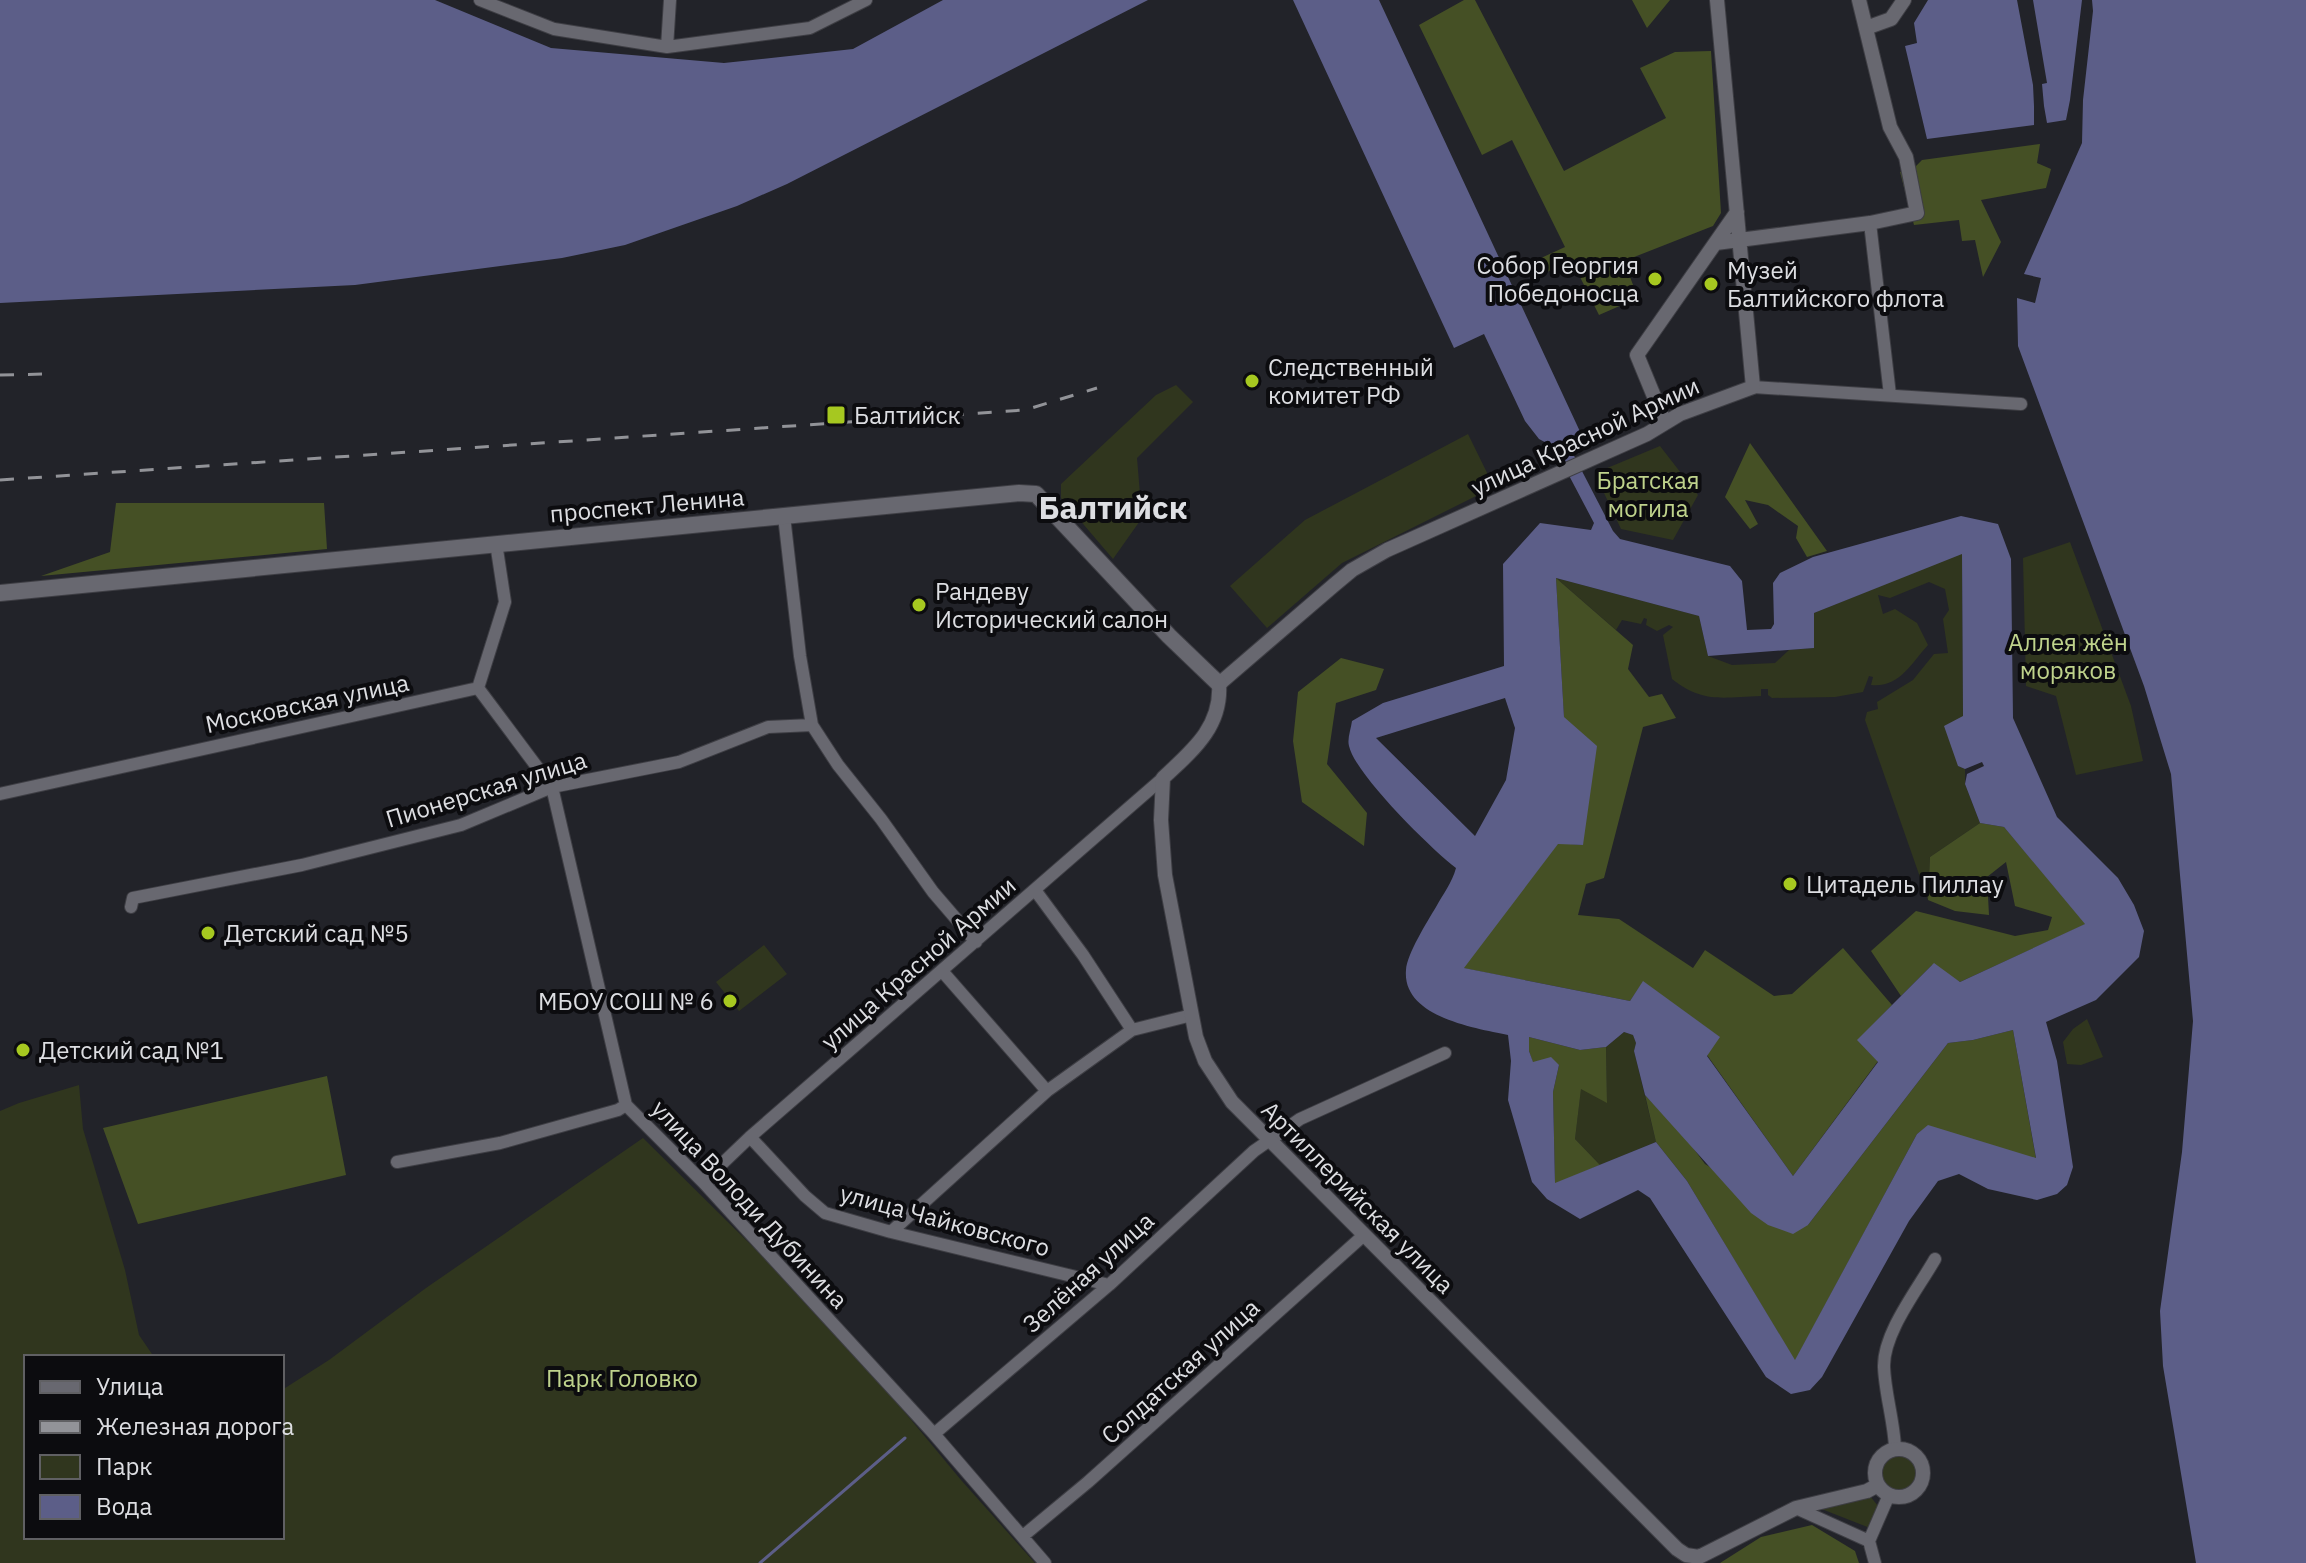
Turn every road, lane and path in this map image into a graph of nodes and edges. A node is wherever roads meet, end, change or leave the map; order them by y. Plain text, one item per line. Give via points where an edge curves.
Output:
1 (480, 0) edge
2 (670, 0) edge
3 (866, 0) edge
4 (1717, 0) edge
5 (1859, 0) edge
6 (1904, 0) edge
7 (1866, 28) junction
8 (667, 47) junction
9 (1737, 212) junction
10 (1870, 223) junction
11 (1740, 240) junction
12 (1716, 243) junction
13 (1753, 387) junction
14 (1890, 395) junction
15 (2021, 404) dead end
16 (1665, 423) junction
17 (784, 516) junction
18 (496, 543) junction
19 (0, 593) edge
20 (1219, 684) junction
21 (478, 688) junction
22 (812, 725) junction
23 (1163, 778) junction
24 (552, 787) junction
25 (0, 794) edge
26 (1035, 890) junction
27 (131, 907) dead end
28 (976, 942) junction
29 (942, 971) junction
30 (1192, 1015) junction
31 (1132, 1030) junction
32 (1445, 1053) dead end
33 (1047, 1091) junction
34 (626, 1105) junction
35 (750, 1137) junction
36 (1269, 1140) junction
37 (397, 1162) dead end
38 (703, 1182) junction
39 (891, 1232) junction
40 (1364, 1235) junction
41 (1935, 1259) dead end
42 (1109, 1285) junction
43 (934, 1434) junction
44 (1895, 1448) junction
45 (1884, 1490) junction
46 (1796, 1508) junction
47 (1023, 1536) junction
48 (1869, 1541) junction
49 (1045, 1563) edge
50 (1875, 1563) edge

1 - 8 street via 554,29
2 - 8 street
3 - 8 street via 810,28
4 - 9 street
5 - 7 street
6 - 7 street via 1891,19
7 - 10 street via 1890,127 1906,157 1917,213
9 - 11 street
9 - 12 street
10 - 11 street
10 - 14 street
11 - 12 street
11 - 13 street
12 - 16 street via 1637,355
13 - 14 street, улица Красной Армии
13 - 16 street, улица Красной Армии
14 - 15 street, улица Красной Армии
16 - 20 street, улица Красной Армии via 1368,560
17 - 18 main road, проспект Ленина
17 - 20 main road, проспект Ленина via 1036,494
17 - 22 street
18 - 19 main road, проспект Ленина
18 - 21 street via 505,602
20 - 23 street via 1210,729
21 - 24 street, улица Володи Дубинина
21 - 25 street, Московская улица
22 - 24 street, Пионерская улица via 768,727 679,762
22 - 28 street via 933,892
23 - 26 street, улица Красной Армии
23 - 30 street, Артиллерийская улица via 1165,875
24 - 27 street, Пионерская улица via 461,825 302,865 133,898
24 - 34 street, улица Володи Дубинина
26 - 28 street, улица Красной Армии
26 - 31 street
28 - 29 street, улица Красной Армии
29 - 33 street
29 - 35 street, улица Красной Армии
30 - 31 street
30 - 36 street, Артиллерийская улица via 1205,1061 1232,1102
31 - 33 street
32 - 36 street, Зелёная улица via 1300,1119
33 - 39 street
34 - 37 street via 500,1143
34 - 38 street, улица Володи Дубинина
35 - 38 street, улица Красной Армии
35 - 39 street, улица Чайковского via 825,1213
36 - 40 street, Артиллерийская улица
36 - 42 street, Зелёная улица
38 - 43 street, улица Володи Дубинина
39 - 42 street, улица Чайковского
40 - 46 street, Артиллерийская улица via 1686,1555 1699,1557
40 - 47 street, Солдатская улица
41 - 44 street via 1885,1353
42 - 43 street, Зелёная улица
43 - 47 street, улица Володи Дубинина
44 - 45 street via 1875,1467
44 - 45 street via 1913,1452 1924,1476 1915,1492 1898,1497
45 - 46 street, Артиллерийская улица
45 - 48 street
46 - 48 street
47 - 49 street, улица Володи Дубинина
48 - 50 street

